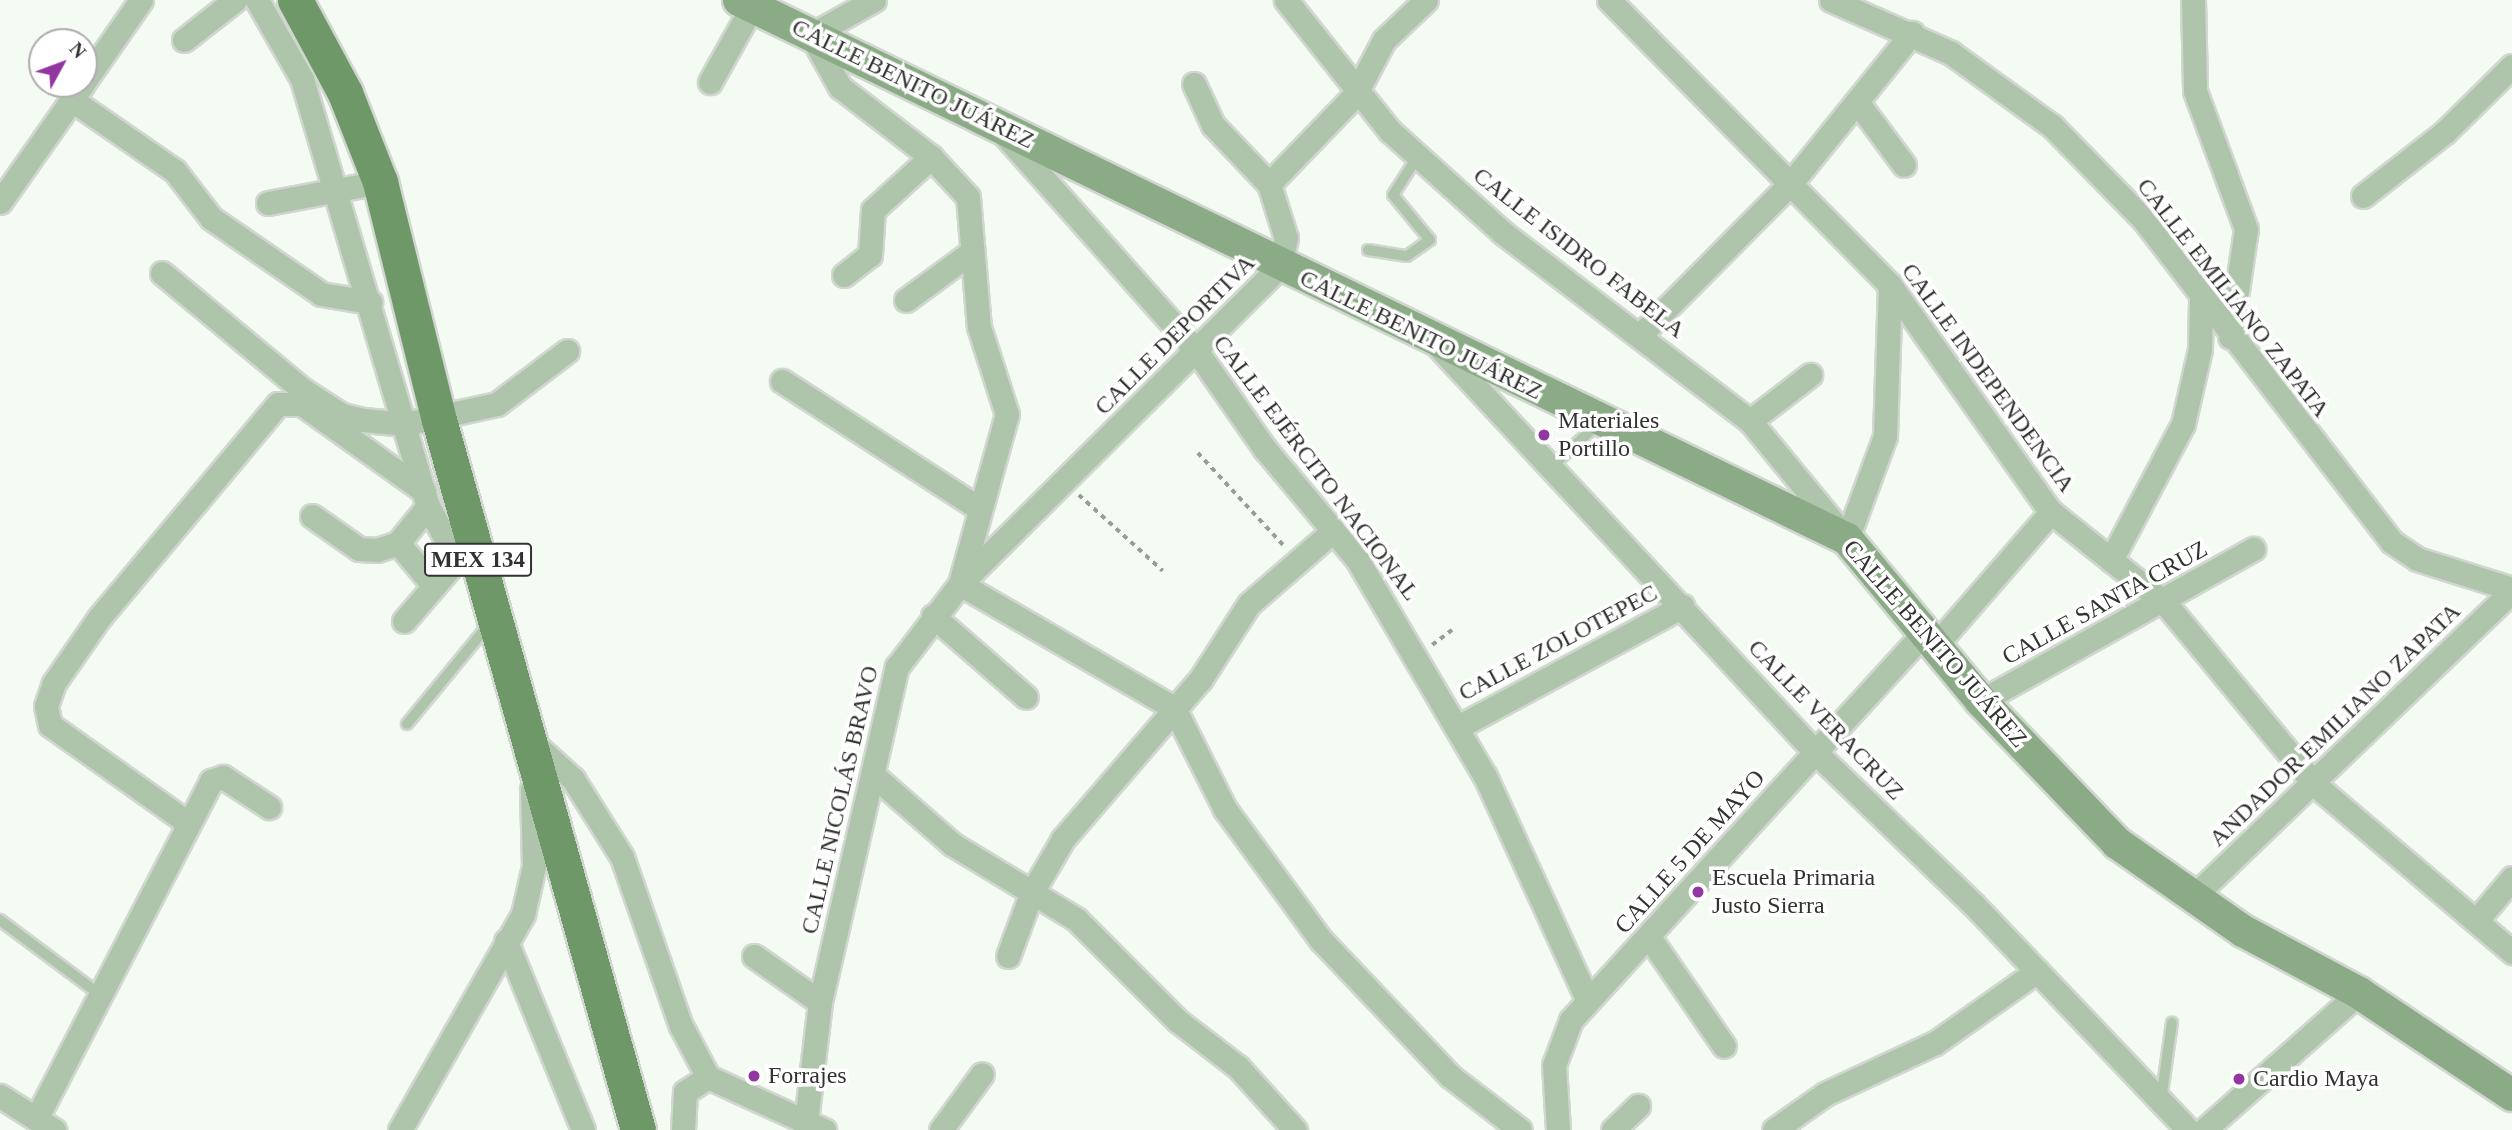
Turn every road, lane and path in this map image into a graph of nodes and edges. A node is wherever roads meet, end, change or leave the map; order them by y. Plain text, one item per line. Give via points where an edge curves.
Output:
1 (142, 0) edge
2 (235, 0) edge
3 (257, 0) edge
4 (295, 0) edge
5 (874, 0) edge
6 (1286, 0) edge
7 (1426, 0) edge
8 (1609, 0) edge
9 (2193, 0) edge
10 (1837, 1) edge
11 (746, 4) edge
12 (784, 10) edge
13 (1912, 33) junction
14 (811, 35) junction
15 (184, 40) dead end
16 (98, 63) edge
17 (2512, 66) edge
18 (710, 82) dead end
19 (1194, 84) dead end
20 (1355, 95) junction
21 (74, 98) edge
22 (90, 98) edge
23 (1858, 103) junction
24 (993, 123) junction
25 (1418, 156) junction
26 (931, 157) junction
27 (1904, 164) dead end
28 (380, 182) junction
29 (1791, 183) junction
30 (1269, 184) junction
31 (334, 192) junction
32 (2363, 196) dead end
33 (0, 202) edge
34 (268, 203) dead end
35 (1368, 250) dead end
36 (970, 253) junction
37 (1280, 266) junction
38 (162, 273) dead end
39 (844, 275) dead end
40 (1889, 285) junction
41 (2201, 299) junction
42 (906, 300) dead end
43 (370, 302) junction
44 (418, 335) junction
45 (1640, 335) junction
46 (2230, 337) junction
47 (1433, 341) junction
48 (381, 342) junction
49 (566, 351) dead end
50 (1198, 352) junction
51 (1810, 375) dead end
52 (782, 381) dead end
53 (439, 419) junction
54 (1750, 421) junction
55 (1599, 422) junction
56 (405, 424) junction
57 (1198, 453) dead end
58 (1552, 466) junction
59 (1065, 482) junction
60 (426, 498) junction
61 (978, 508) junction
62 (2051, 512) junction
63 (312, 516) dead end
64 (1333, 531) junction
65 (1847, 539) junction
66 (398, 543) junction
67 (2253, 549) dead end
68 (2111, 560) junction
69 (1297, 561) junction
70 (470, 563) junction
71 (1163, 571) dead end
72 (960, 584) junction
73 (434, 586) junction
74 (2512, 590) edge
75 (2165, 603) junction
76 (1684, 607) junction
77 (933, 616) junction
78 (494, 618) junction
79 (404, 621) dead end
80 (1452, 630) dead end
81 (1929, 641) junction
82 (1419, 655) junction
83 (1026, 697) dead end
84 (1981, 701) junction
85 (1174, 708) junction
86 (407, 724) dead end
87 (1458, 727) junction
88 (531, 741) junction
89 (1816, 753) junction
90 (873, 775) junction
91 (2314, 784) junction
92 (270, 807) dead end
93 (188, 823) junction
94 (2512, 878) edge
95 (1031, 894) junction
96 (2194, 896) junction
97 (0, 920) edge
98 (2476, 921) junction
99 (1649, 936) junction
100 (506, 941) junction
101 (2512, 952) edge
102 (754, 956) dead end
103 (1008, 956) dead end
104 (2037, 971) junction
105 (2359, 993) junction
106 (102, 996) junction
107 (1588, 1001) junction
108 (820, 1002) junction
109 (2172, 1023) dead end
110 (1724, 1046) dead end
111 (982, 1074) dead end
112 (708, 1077) junction
113 (2512, 1095) edge
114 (0, 1096) edge
115 (2161, 1100) junction
116 (1638, 1107) dead end
117 (45, 1124) edge
118 (812, 1126) edge
119 (400, 1130) edge
120 (583, 1130) edge
121 (638, 1130) edge
122 (683, 1130) edge
123 (941, 1130) edge
124 (1295, 1130) edge
125 (1520, 1130) edge
126 (1559, 1130) edge
127 (1613, 1130) edge
128 (1774, 1130) edge
129 (2188, 1130) edge
130 (2204, 1130) edge

1 - 16 street
2 - 15 street
3 - 31 street via 302,79
4 - 28 main road, MEX 134 via 345,93
5 - 14 street
6 - 20 street, CALLE ISIDRO FABELA
7 - 20 street via 1384,40
8 - 29 street, CALLE INDEPENDENCIA
9 - 46 street via 2195,91 2246,229
10 - 13 street, CALLE EMILIANO ZAPATA
11 - 12 main road, CALLE BENITO JUÁREZ
11 - 18 street
12 - 14 main road, CALLE BENITO JUÁREZ
13 - 23 street
13 - 41 street, CALLE EMILIANO ZAPATA via 2001,86 2052,126 2144,220
14 - 24 main road, CALLE BENITO JUÁREZ
14 - 26 street, CALLE NICOLÁS BRAVO via 840,87
17 - 32 street via 2445,132
19 - 30 street via 1213,125
20 - 25 street, CALLE ISIDRO FABELA
20 - 30 street
21 - 33 street
22 - 43 street via 175,171 211,218 321,294
23 - 27 street
23 - 29 street
24 - 37 main road, CALLE BENITO JUÁREZ
24 - 50 street, CALLE EJÉRCITO NACIONAL
25 - 35 lane via 1393,195 1430,240 1407,256
25 - 45 street, CALLE ISIDRO FABELA via 1502,232
26 - 36 street, CALLE NICOLÁS BRAVO via 968,197
26 - 39 street via 873,210 870,255
28 - 31 street
28 - 44 main road, MEX 134
29 - 40 street, CALLE INDEPENDENCIA
29 - 45 street
30 - 37 street, CALLE DEPORTIVA via 1286,238
31 - 34 street
31 - 43 street
36 - 42 street
36 - 61 street, CALLE NICOLÁS BRAVO via 979,327 1007,414
37 - 47 main road, CALLE BENITO JUÁREZ
37 - 50 street, CALLE DEPORTIVA
38 - 56 street via 328,407 342,415
40 - 62 street, CALLE INDEPENDENCIA
40 - 65 street via 1885,436
41 - 46 street, CALLE EMILIANO ZAPATA
41 - 68 street via 2200,349 2183,424
43 - 48 street
44 - 48 street
44 - 53 main road, MEX 134
45 - 54 street, CALLE ISIDRO FABELA
46 - 74 street, CALLE EMILIANO ZAPATA via 2392,542 2417,559
47 - 55 main road, CALLE BENITO JUÁREZ
47 - 58 street, CALLE VERACRUZ
48 - 56 street
49 - 53 street via 497,404
50 - 59 street, CALLE DEPORTIVA
50 - 64 street, CALLE EJÉRCITO NACIONAL via 1265,449
51 - 54 street
52 - 61 street
53 - 56 street
53 - 70 main road, MEX 134
54 - 65 street, CALLE ISIDRO FABELA
55 - 58 lane
55 - 65 main road, CALLE BENITO JUÁREZ
56 - 60 street
57 - 69 path
58 - 76 street, CALLE VERACRUZ
59 - 71 path
59 - 72 street, CALLE DEPORTIVA
60 - 66 street
60 - 70 street
60 - 93 street via 302,404 278,404 99,618 54,682 46,706 50,725
61 - 72 street, CALLE NICOLÁS BRAVO
62 - 68 street, CALLE INDEPENDENCIA
62 - 81 street
63 - 66 street via 359,549
64 - 69 street
64 - 82 street, CALLE EJÉRCITO NACIONAL
65 - 81 main road, CALLE BENITO JUÁREZ
66 - 73 street
67 - 75 street, CALLE SANTA CRUZ
68 - 75 street, CALLE INDEPENDENCIA
69 - 85 street via 1228,628 1209,667
70 - 73 street
70 - 78 main road, MEX 134
72 - 77 street, CALLE NICOLÁS BRAVO
72 - 85 street
73 - 79 street
74 - 91 street, ANDADOR EMILIANO ZAPATA
75 - 84 street, CALLE SANTA CRUZ
75 - 91 street, CALLE INDEPENDENCIA
76 - 87 street, CALLE ZOLOTEPEC
76 - 89 street, CALLE VERACRUZ
77 - 83 street
77 - 90 street, CALLE NICOLÁS BRAVO via 897,667
78 - 86 lane
78 - 88 main road, MEX 134
80 - 82 path
81 - 84 main road, CALLE BENITO JUÁREZ
81 - 89 street, CALLE 5 DE MAYO
82 - 87 street, CALLE EJÉRCITO NACIONAL
84 - 96 main road, CALLE BENITO JUÁREZ via 2118,843
85 - 95 street via 1142,753 1063,839
85 - 125 street via 1225,809 1336,958 1450,1076
87 - 107 street, CALLE EJÉRCITO NACIONAL
88 - 100 street via 534,866 523,914
88 - 112 street via 573,779 622,857 681,1026
88 - 121 main road, MEX 134
89 - 99 street, CALLE 5 DE MAYO
89 - 104 street, CALLE VERACRUZ
90 - 95 street via 952,844
90 - 108 street, CALLE NICOLÁS BRAVO
91 - 96 street, ANDADOR EMILIANO ZAPATA
91 - 98 street, CALLE INDEPENDENCIA
92 - 93 street via 217,777
93 - 106 street
94 - 98 street
95 - 103 street
95 - 124 street via 1076,919 1178,1021 1247,1076
96 - 105 main road, CALLE BENITO JUÁREZ
97 - 106 lane
98 - 101 street, CALLE INDEPENDENCIA
99 - 107 street, CALLE 5 DE MAYO
99 - 110 street
100 - 119 street
100 - 120 street
102 - 108 street
104 - 115 street, CALLE VERACRUZ
104 - 128 street via 1935,1043 1825,1094
105 - 113 main road, CALLE BENITO JUÁREZ
105 - 130 street
106 - 117 street
107 - 126 street, CALLE 5 DE MAYO via 1557,1044
108 - 118 street, CALLE NICOLÁS BRAVO
109 - 115 lane
111 - 123 street
112 - 118 street
112 - 122 street via 685,1092
114 - 117 street
115 - 129 street, CALLE VERACRUZ
116 - 127 street

